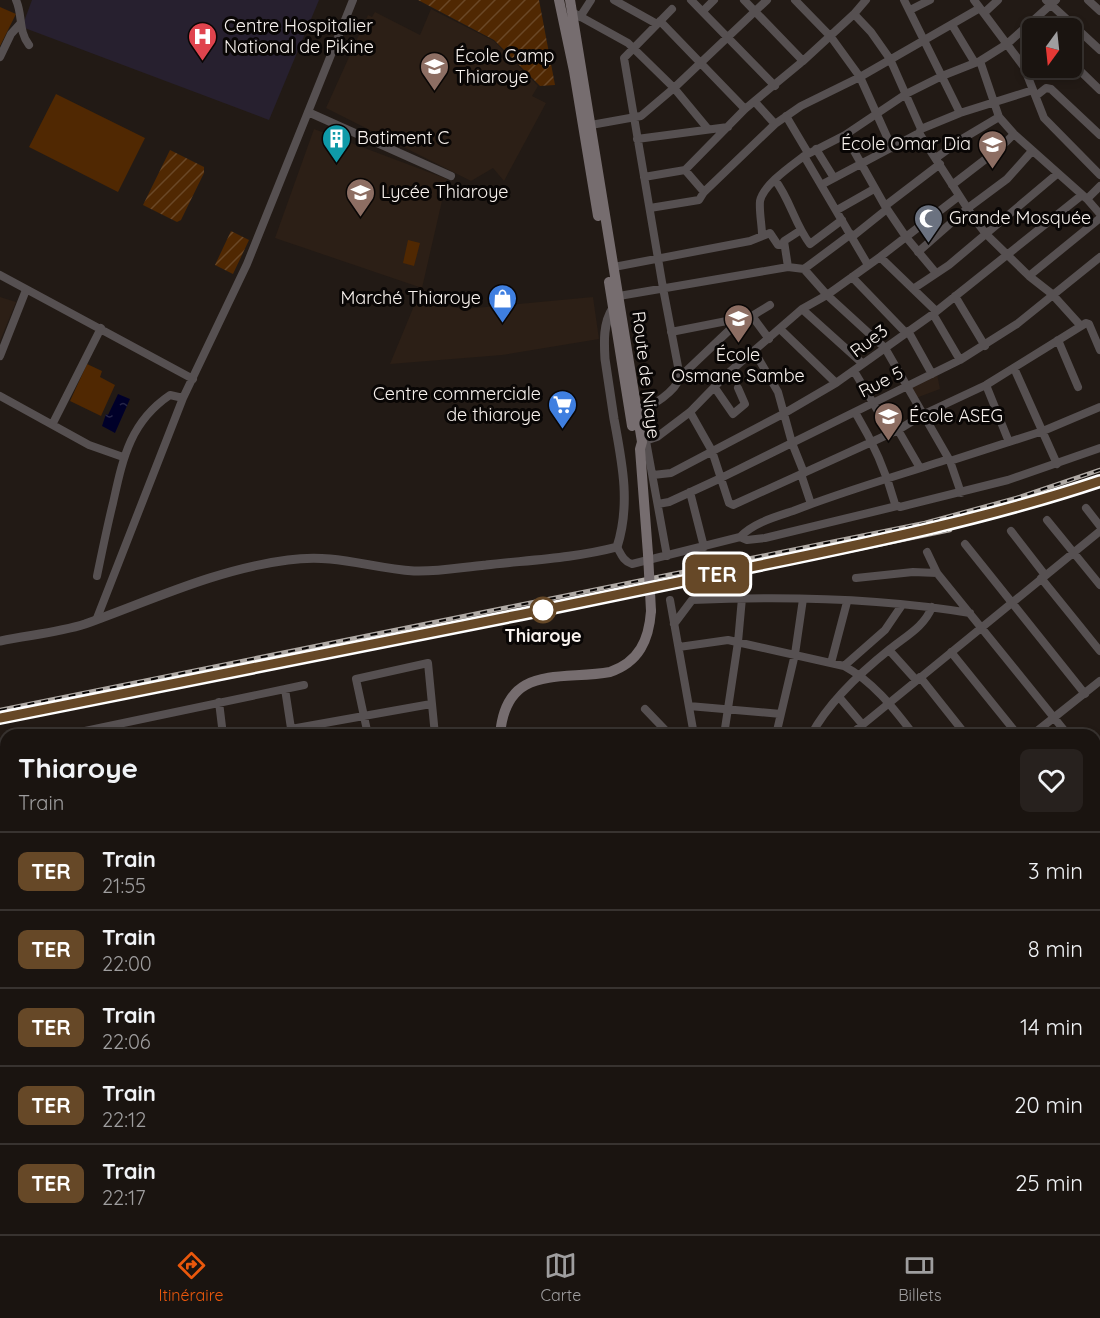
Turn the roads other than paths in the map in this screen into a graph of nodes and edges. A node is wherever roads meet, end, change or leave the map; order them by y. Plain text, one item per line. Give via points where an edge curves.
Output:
1 (16, 0) edge
2 (353, 0) edge
3 (559, 0) edge
4 (570, 0) edge
5 (591, 0) edge
6 (614, 0) edge
7 (691, 0) edge
8 (714, 0) edge
9 (744, 0) edge
10 (767, 0) edge
11 (795, 0) edge
12 (852, 0) edge
13 (866, 0) edge
14 (904, 0) edge
15 (930, 0) edge
16 (974, 0) edge
17 (998, 0) edge
18 (1088, 0) edge
19 (1051, 2) edge
20 (672, 9) dead end
21 (910, 10) junction
22 (856, 11) junction
23 (982, 11) junction
24 (1100, 11) edge
25 (703, 12) junction
26 (754, 12) junction
27 (576, 14) junction
28 (1039, 18) edge
29 (659, 22) junction
30 (20, 24) junction
31 (952, 25) junction
32 (1022, 34) edge
33 (831, 36) junction
34 (727, 37) junction
35 (925, 40) junction
36 (1007, 44) junction
37 (29, 45) dead end
38 (633, 47) junction
39 (1100, 50) edge
40 (0, 57) edge
41 (890, 59) junction
42 (803, 61) junction
43 (978, 62) junction
44 (700, 63) junction
45 (1022, 64) edge
46 (1082, 73) edge
47 (942, 76) junction
48 (860, 77) junction
49 (1028, 78) edge
50 (775, 86) junction
51 (674, 88) junction
52 (1100, 90) edge
53 (1034, 93) junction
54 (906, 94) junction
55 (755, 102) junction
56 (994, 103) junction
57 (746, 109) junction
58 (308, 112) junction
59 (960, 113) junction
60 (877, 115) junction
61 (786, 116) junction
62 (999, 117) junction
63 (634, 118) junction
64 (775, 124) junction
65 (591, 125) junction
66 (728, 127) junction
67 (708, 129) junction
68 (920, 131) junction
69 (1014, 134) junction
70 (845, 135) junction
71 (1100, 135) edge
72 (638, 139) junction
73 (892, 148) junction
74 (1032, 151) junction
75 (809, 153) junction
76 (938, 161) junction
77 (862, 164) junction
78 (685, 170) junction
79 (1057, 174) junction
80 (1100, 175) edge
81 (451, 176) dead end
82 (644, 177) junction
83 (834, 178) junction
84 (775, 180) junction
85 (952, 184) junction
86 (821, 185) junction
87 (1100, 186) edge
88 (874, 189) junction
89 (704, 192) junction
90 (959, 196) junction
91 (1084, 197) junction
92 (650, 208) junction
93 (886, 208) junction
94 (968, 208) junction
95 (837, 210) junction
96 (1100, 216) edge
97 (842, 220) junction
98 (801, 230) junction
99 (986, 234) junction
100 (762, 235) junction
101 (851, 235) junction
102 (906, 237) junction
103 (783, 244) junction
104 (918, 252) junction
105 (1008, 255) junction
106 (880, 257) junction
107 (1100, 257) edge
108 (658, 260) junction
109 (868, 265) junction
110 (611, 267) junction
111 (788, 267) junction
112 (804, 269) junction
113 (936, 273) junction
114 (0, 275) edge
115 (1029, 276) junction
116 (852, 277) junction
117 (663, 288) junction
118 (913, 289) junction
119 (26, 290) junction
120 (1052, 294) junction
121 (827, 295) junction
122 (619, 296) junction
123 (955, 296) junction
124 (770, 305) dead end
125 (613, 308) junction
126 (802, 309) junction
127 (934, 313) junction
128 (752, 316) junction
129 (741, 318) junction
130 (1080, 325) junction
131 (101, 328) junction
132 (780, 329) junction
133 (671, 332) junction
134 (907, 332) junction
135 (769, 339) junction
136 (1058, 340) junction
137 (985, 346) junction
138 (885, 348) junction
139 (1100, 350) edge
140 (754, 351) junction
141 (0, 356) edge
142 (960, 360) junction
143 (862, 363) junction
144 (1014, 368) junction
145 (854, 371) junction
146 (932, 374) junction
147 (680, 377) junction
148 (193, 379) junction
149 (836, 383) junction
150 (986, 385) junction
151 (908, 386) junction
152 (738, 387) dead end
153 (1078, 387) dead end
154 (715, 388) junction
155 (0, 396) edge
156 (183, 398) junction
157 (872, 404) junction
158 (1100, 407) edge
159 (690, 412) junction
160 (855, 412) junction
161 (637, 413) junction
162 (783, 414) junction
163 (924, 414) junction
164 (53, 423) junction
165 (894, 431) junction
166 (1042, 431) junction
167 (873, 441) junction
168 (1009, 442) junction
169 (792, 443) junction
170 (643, 444) junction
171 (1100, 448) edge
172 (712, 451) junction
173 (123, 457) junction
174 (949, 460) junction
175 (1057, 464) junction
176 (920, 468) junction
177 (802, 474) junction
178 (653, 476) junction
179 (721, 478) junction
180 (888, 478) junction
181 (690, 492) junction
182 (961, 493) junction
183 (658, 504) junction
184 (811, 504) junction
185 (897, 506) junction
186 (1086, 508) dead end
187 (1047, 520) dead end
188 (1100, 526) edge
189 (1011, 531) dead end
190 (1100, 531) edge
191 (740, 537) junction
192 (965, 544) dead end
193 (704, 546) junction
194 (617, 547) junction
195 (927, 552) dead end
196 (1073, 552) junction
197 (667, 556) junction
198 (937, 573) junction
199 (96, 576) dead end
200 (1043, 576) junction
201 (856, 578) dead end
202 (1100, 585) edge
203 (742, 598) junction
204 (803, 599) junction
205 (670, 600) dead end
206 (847, 602) junction
207 (1012, 603) junction
208 (902, 604) junction
209 (932, 607) junction
210 (970, 614) junction
211 (97, 618) junction
212 (675, 624) junction
213 (981, 627) junction
214 (0, 641) edge
215 (738, 642) junction
216 (678, 647) junction
217 (889, 650) junction
218 (1100, 651) edge
219 (951, 652) junction
220 (795, 654) junction
221 (831, 663) junction
222 (844, 666) junction
223 (861, 675) junction
224 (918, 679) junction
225 (1100, 681) edge
226 (304, 685) dead end
227 (285, 689) junction
228 (1084, 694) junction
229 (839, 697) junction
230 (219, 702) junction
231 (888, 702) junction
232 (431, 704) junction
233 (689, 706) junction
234 (727, 708) junction
235 (645, 709) dead end
236 (782, 714) junction
237 (363, 715) junction
238 (1054, 718) junction
239 (860, 726) junction
240 (107, 729) edge
241 (222, 729) edge
242 (291, 729) edge
243 (304, 729) edge
244 (366, 729) edge
245 (434, 729) edge
246 (501, 729) edge
247 (664, 729) edge
248 (693, 729) edge
249 (725, 729) edge
250 (778, 729) edge
251 (815, 729) edge
252 (857, 729) edge
253 (861, 729) edge
254 (909, 729) edge
255 (961, 729) edge
256 (1013, 729) edge
257 (1040, 729) edge
258 (1063, 729) edge

1 - 30 street
2 - 58 street
3 - 110 main road, Route de Niaye
4 - 27 main road, Route de Niaye
5 - 27 street
6 - 29 street
7 - 25 street
8 - 25 street
9 - 26 street
10 - 26 street
11 - 33 street
12 - 22 street
13 - 22 street
14 - 21 street
15 - 21 street
16 - 23 street
17 - 23 street
18 - 24 street
19 - 28 street
19 - 39 street
20 - 29 street
21 - 35 street
22 - 33 street
22 - 41 street
23 - 31 street
23 - 36 street
25 - 34 street
26 - 34 street
26 - 42 street
27 - 38 street
27 - 65 main road, Route de Niaye
29 - 38 street
29 - 44 street
30 - 37 street
30 - 40 street
31 - 35 street
31 - 43 street
32 - 36 street
33 - 42 street
33 - 48 street
34 - 44 street
34 - 50 street
35 - 41 street
35 - 47 street
36 - 43 street
36 - 45 street
38 - 51 street
38 - 63 street via 624,60
41 - 48 street
41 - 54 street
42 - 50 street
43 - 47 street
43 - 56 street
44 - 51 street
44 - 57 street
46 - 52 street
47 - 54 street
47 - 59 street
48 - 60 street
48 - 61 street
49 - 53 street
50 - 55 street
51 - 63 street
51 - 67 street
53 - 56 street
53 - 71 street via 1051,89
53 - 80 street via 1044,118
54 - 60 street
54 - 68 street
55 - 57 street
55 - 64 street
56 - 59 street
56 - 62 street
57 - 66 street
58 - 81 street
58 - 148 street via 247,264
59 - 68 street
60 - 70 street
60 - 73 street
61 - 64 street
61 - 75 street
62 - 69 street
62 - 76 street via 962,139
63 - 65 street
63 - 72 street
64 - 89 street
65 - 110 main road, Route de Niaye
66 - 67 street
66 - 78 street
67 - 72 street
68 - 73 street
68 - 76 street
69 - 74 street
69 - 85 street
70 - 75 street
70 - 77 street
72 - 82 street
73 - 77 street
74 - 79 street
74 - 94 street via 1007,179
75 - 83 street
75 - 84 street
75 - 86 street
76 - 85 street
76 - 93 street
77 - 83 street
77 - 88 street
78 - 82 street
78 - 89 street
79 - 91 street
79 - 99 street
82 - 92 street
83 - 86 street
84 - 98 street via 788,198
84 - 100 street via 761,199
85 - 90 street
86 - 95 street
87 - 91 street, Rue3
88 - 93 street
88 - 95 street
89 - 92 street via 699,200
90 - 94 street
90 - 102 street
91 - 96 street
91 - 105 street, Rue3
92 - 108 street
93 - 101 street
93 - 102 street
94 - 99 street
94 - 104 street
95 - 97 street
96 - 115 street
97 - 98 street via 812,244
97 - 101 street
98 - 103 street
99 - 105 street
99 - 113 street
100 - 103 street via 770,232 778,245
100 - 108 street via 750,242
101 - 109 street
101 - 112 street
102 - 104 street
102 - 106 street
103 - 111 street
104 - 113 street
105 - 115 street
105 - 123 street, Rue3
106 - 109 street
106 - 118 street
107 - 120 street, Rue 5
108 - 110 street
108 - 117 street
109 - 116 street
110 - 122 main road, Route de Niaye
110 - 125 main road, Route de Niaye
111 - 112 street
111 - 117 street
112 - 121 street
113 - 118 street
114 - 119 street
115 - 120 street
116 - 121 street
116 - 134 street
117 - 122 street
117 - 133 street
118 - 127 street
119 - 131 street
119 - 141 street
120 - 130 street
120 - 137 street, Rue 5
121 - 126 street
121 - 138 street
122 - 161 main road, Route de Niaye
123 - 127 street, Rue3
123 - 137 street
124 - 128 street
125 - 170 main road, Route de Niaye via 636,443
125 - 194 street via 604,342 625,486
126 - 132 street
126 - 143 street
127 - 134 street, Rue3
127 - 142 street
128 - 129 street
128 - 135 street
129 - 133 street
129 - 147 street
130 - 136 street
130 - 139 street via 1089,324
131 - 148 street
131 - 164 street
132 - 135 street
132 - 149 street
133 - 147 street
134 - 138 street, Rue3
134 - 146 street
135 - 140 street
136 - 144 street
136 - 153 street
137 - 142 street, Rue 5
138 - 143 street, Rue3
138 - 151 street
140 - 154 street
140 - 162 street via 778,392
142 - 146 street, Rue 5
143 - 145 street, Rue3
144 - 150 street
144 - 166 street
145 - 149 street, Rue3
145 - 157 street
146 - 151 street, Rue 5
147 - 161 street via 676,387
148 - 156 street
149 - 162 street, Rue3
150 - 163 street
150 - 168 street
151 - 157 street, Rue 5
151 - 163 street
152 - 154 street via 745,404 733,414
154 - 159 street
155 - 164 street
156 - 173 street via 170,395 157,404 136,429
156 - 211 street
157 - 160 street, Rue 5
157 - 165 street
158 - 166 street
159 - 170 street
159 - 172 street
160 - 167 street
160 - 169 street, Rue 5
161 - 170 main road, Route de Niaye
162 - 169 street
162 - 172 street, Rue3
163 - 165 street
163 - 174 street
164 - 173 street via 89,445
165 - 167 street
165 - 176 street
166 - 168 street
166 - 175 street
167 - 177 street
167 - 180 street
168 - 174 street
169 - 177 street
169 - 179 street, Rue 5
170 - 178 street
170 - 246 main road, bridge via 651,611 648,635 640,651 619,669 550,676 524,687 510,701
171 - 175 street
172 - 178 street, Rue3 via 671,473
172 - 179 street
173 - 199 street
174 - 176 street
174 - 182 street
175 - 182 street
176 - 180 street
177 - 179 street via 733,505
177 - 184 street
178 - 183 street
179 - 181 street, Rue 5
180 - 184 street
180 - 185 street
181 - 183 street, Rue 5
181 - 193 street
182 - 185 street
183 - 197 street
184 - 191 street via 770,519
185 - 191 street via 765,538
186 - 188 street
187 - 196 street
189 - 200 street
190 - 196 street
191 - 193 street
192 - 207 street
193 - 197 street
194 - 197 street via 626,562 632,564
194 - 211 street via 568,556 417,571 335,558 287,560 232,571
195 - 198 street
196 - 200 street
196 - 202 street
198 - 201 street
198 - 210 street
200 - 207 street
200 - 218 street
203 - 204 street
203 - 212 street via 692,600
203 - 215 street
204 - 206 street
204 - 220 street
205 - 212 street
206 - 208 street
206 - 221 street
207 - 213 street
207 - 228 street
208 - 209 street
208 - 222 street via 885,630
209 - 210 street
209 - 217 street via 917,629
210 - 213 street
211 - 214 street
212 - 216 street
213 - 219 street
213 - 238 street
215 - 216 street
215 - 220 street
215 - 234 street
216 - 233 street
217 - 223 street
217 - 224 street
219 - 224 street
219 - 256 street
220 - 221 street
220 - 236 street
221 - 222 street
222 - 223 street
223 - 229 street
223 - 231 street
224 - 231 street
224 - 255 street
225 - 228 street
226 - 227 street
227 - 230 street
227 - 242 street
228 - 238 street
229 - 239 street
229 - 251 street
230 - 240 street
230 - 241 street
231 - 239 street
231 - 254 street
232 - 237 street
232 - 237 street via 428,663 356,679
232 - 245 street
233 - 234 street
233 - 248 street
234 - 236 street
234 - 249 street
235 - 247 street
236 - 250 street
237 - 243 street
237 - 244 street
238 - 257 street
238 - 258 street
239 - 252 street
239 - 253 street

